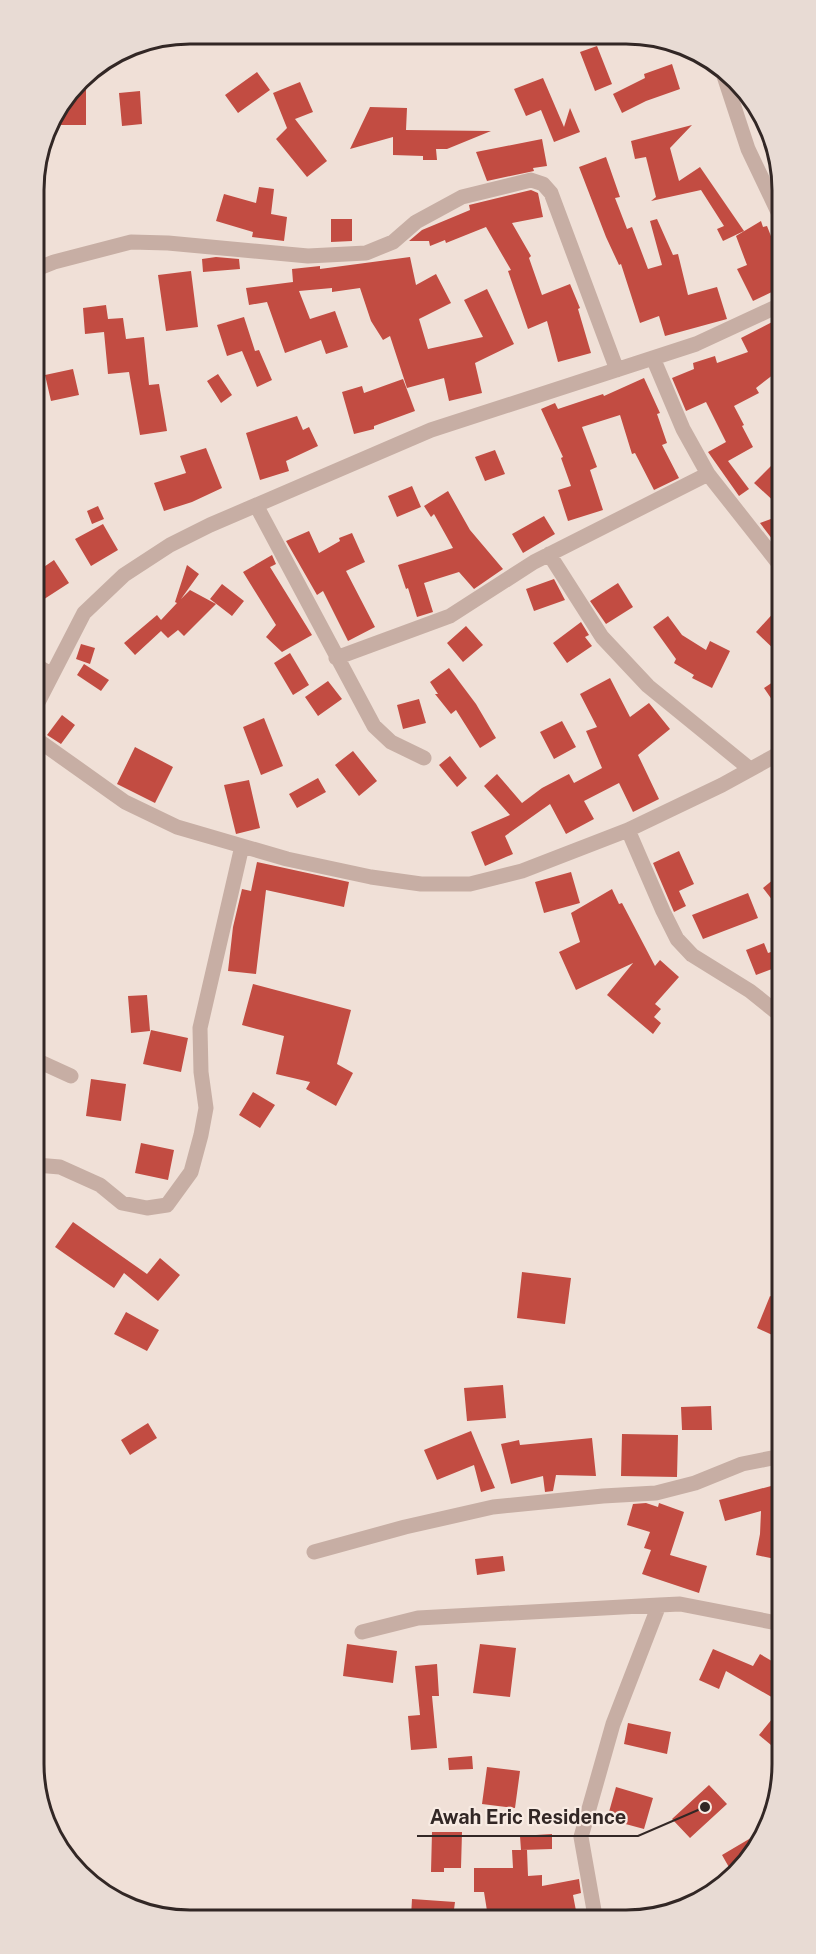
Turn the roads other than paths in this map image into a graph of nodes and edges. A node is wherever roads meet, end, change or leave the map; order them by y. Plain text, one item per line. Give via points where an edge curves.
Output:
1 (726, 83) edge
2 (772, 199) edge
3 (44, 266) edge
4 (772, 309) edge
5 (653, 358) junction
6 (617, 370) junction
7 (708, 474) junction
8 (256, 505) junction
9 (549, 554) junction
10 (772, 555) edge
11 (336, 658) junction
12 (44, 670) edge
13 (51, 674) junction
14 (44, 689) edge
15 (44, 744) edge
16 (772, 757) edge
17 (423, 758) dead end
18 (750, 769) junction
19 (628, 830) junction
20 (242, 846) junction
21 (772, 1008) edge
22 (44, 1064) edge
23 (71, 1076) dead end
24 (44, 1166) edge
25 (772, 1458) edge
26 (314, 1552) dead end
27 (659, 1605) junction
28 (772, 1622) edge
29 (362, 1632) dead end
30 (594, 1910) edge

1 - 2 street via 748,149
3 - 6 street via 131,242 308,256 366,253 393,242 416,222 462,197 531,180 543,184 551,193
4 - 5 street via 696,344
5 - 6 street
5 - 7 street via 683,429
6 - 8 street via 431,430
7 - 9 street
7 - 10 street
8 - 11 street
8 - 13 street via 170,545 124,575 84,613
9 - 11 street via 450,616
9 - 18 street via 602,637 648,686
11 - 17 street via 374,726 392,742
12 - 13 street
13 - 14 street
15 - 20 street via 125,802 177,827
16 - 18 street
18 - 19 street
19 - 20 street via 522,871 470,884 421,884 371,877
19 - 21 street via 677,939 692,955
20 - 24 street via 200,1028 206,1108 190,1172 166,1205 147,1208 122,1203 100,1185 60,1167
22 - 23 street
25 - 26 street via 656,1493 493,1507
27 - 28 street via 680,1604
27 - 29 street via 418,1618
27 - 30 street via 613,1724 580,1837

